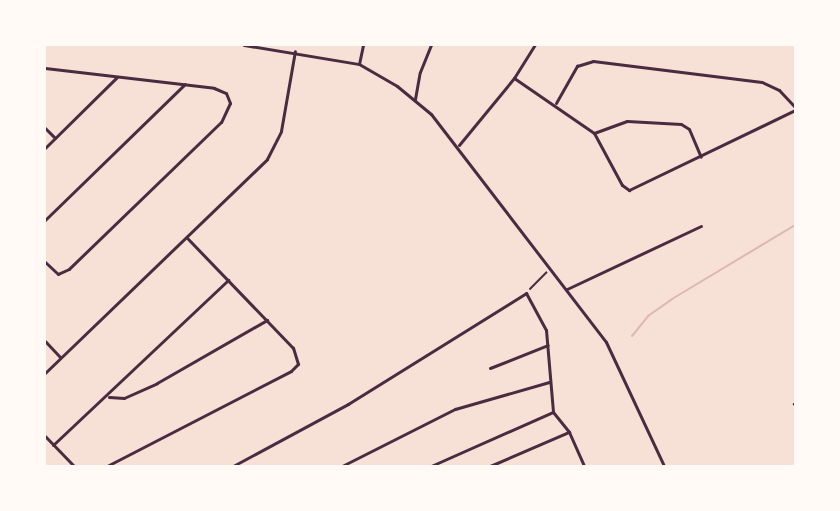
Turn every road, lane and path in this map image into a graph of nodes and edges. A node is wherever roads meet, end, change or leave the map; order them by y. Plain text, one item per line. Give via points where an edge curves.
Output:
1 (244, 45) edge
2 (363, 45) edge
3 (432, 45) edge
4 (535, 45) edge
5 (295, 51) junction
6 (359, 64) junction
7 (45, 68) edge
8 (117, 77) junction
9 (514, 78) junction
10 (185, 84) junction
11 (415, 99) junction
12 (556, 103) junction
13 (795, 108) edge
14 (45, 128) edge
15 (594, 133) junction
16 (55, 138) junction
17 (459, 146) junction
18 (45, 148) edge
19 (701, 157) junction
20 (45, 220) edge
21 (701, 226) dead end
22 (186, 238) junction
23 (45, 262) edge
24 (551, 268) junction
25 (228, 280) junction
26 (567, 289) junction
27 (526, 293) junction
28 (267, 320) junction
29 (45, 341) edge
30 (549, 345) junction
31 (61, 357) junction
32 (490, 368) dead end
33 (45, 373) edge
34 (549, 382) junction
35 (109, 396) junction
36 (552, 411) junction
37 (569, 432) junction
38 (45, 436) edge
39 (53, 445) junction
40 (74, 466) edge
41 (107, 466) edge
42 (233, 466) edge
43 (342, 466) edge
44 (431, 466) edge
45 (490, 466) edge
46 (584, 466) edge
47 (664, 466) edge

1 - 5 street
2 - 6 street
3 - 11 street via 420,72
4 - 9 street
5 - 6 street
5 - 22 street via 284,120 274,149
6 - 11 street
7 - 8 street
8 - 10 street
8 - 16 street
9 - 12 street
9 - 17 street
10 - 20 street
10 - 23 street via 226,93 230,104 225,118 65,273 58,274
11 - 17 street
12 - 13 street via 577,66 593,61 762,82 773,86
12 - 15 street
13 - 19 street
14 - 16 street
15 - 19 street via 627,121 681,124 689,129
15 - 19 street via 622,185 629,190
16 - 18 street
17 - 24 street
21 - 26 street
22 - 25 street
22 - 31 street
24 - 26 street
24 - 27 path
25 - 28 street
25 - 35 street
26 - 47 street via 618,363
27 - 30 street via 540,316
27 - 42 street via 348,404
28 - 35 street via 157,383 124,398
28 - 41 street via 296,352 299,360 295,368
29 - 31 street
30 - 32 street
30 - 34 street
31 - 33 street
34 - 36 street
34 - 43 street via 455,409
35 - 39 street
36 - 37 street
36 - 44 street
37 - 45 street
37 - 46 street
38 - 39 street
39 - 40 street

